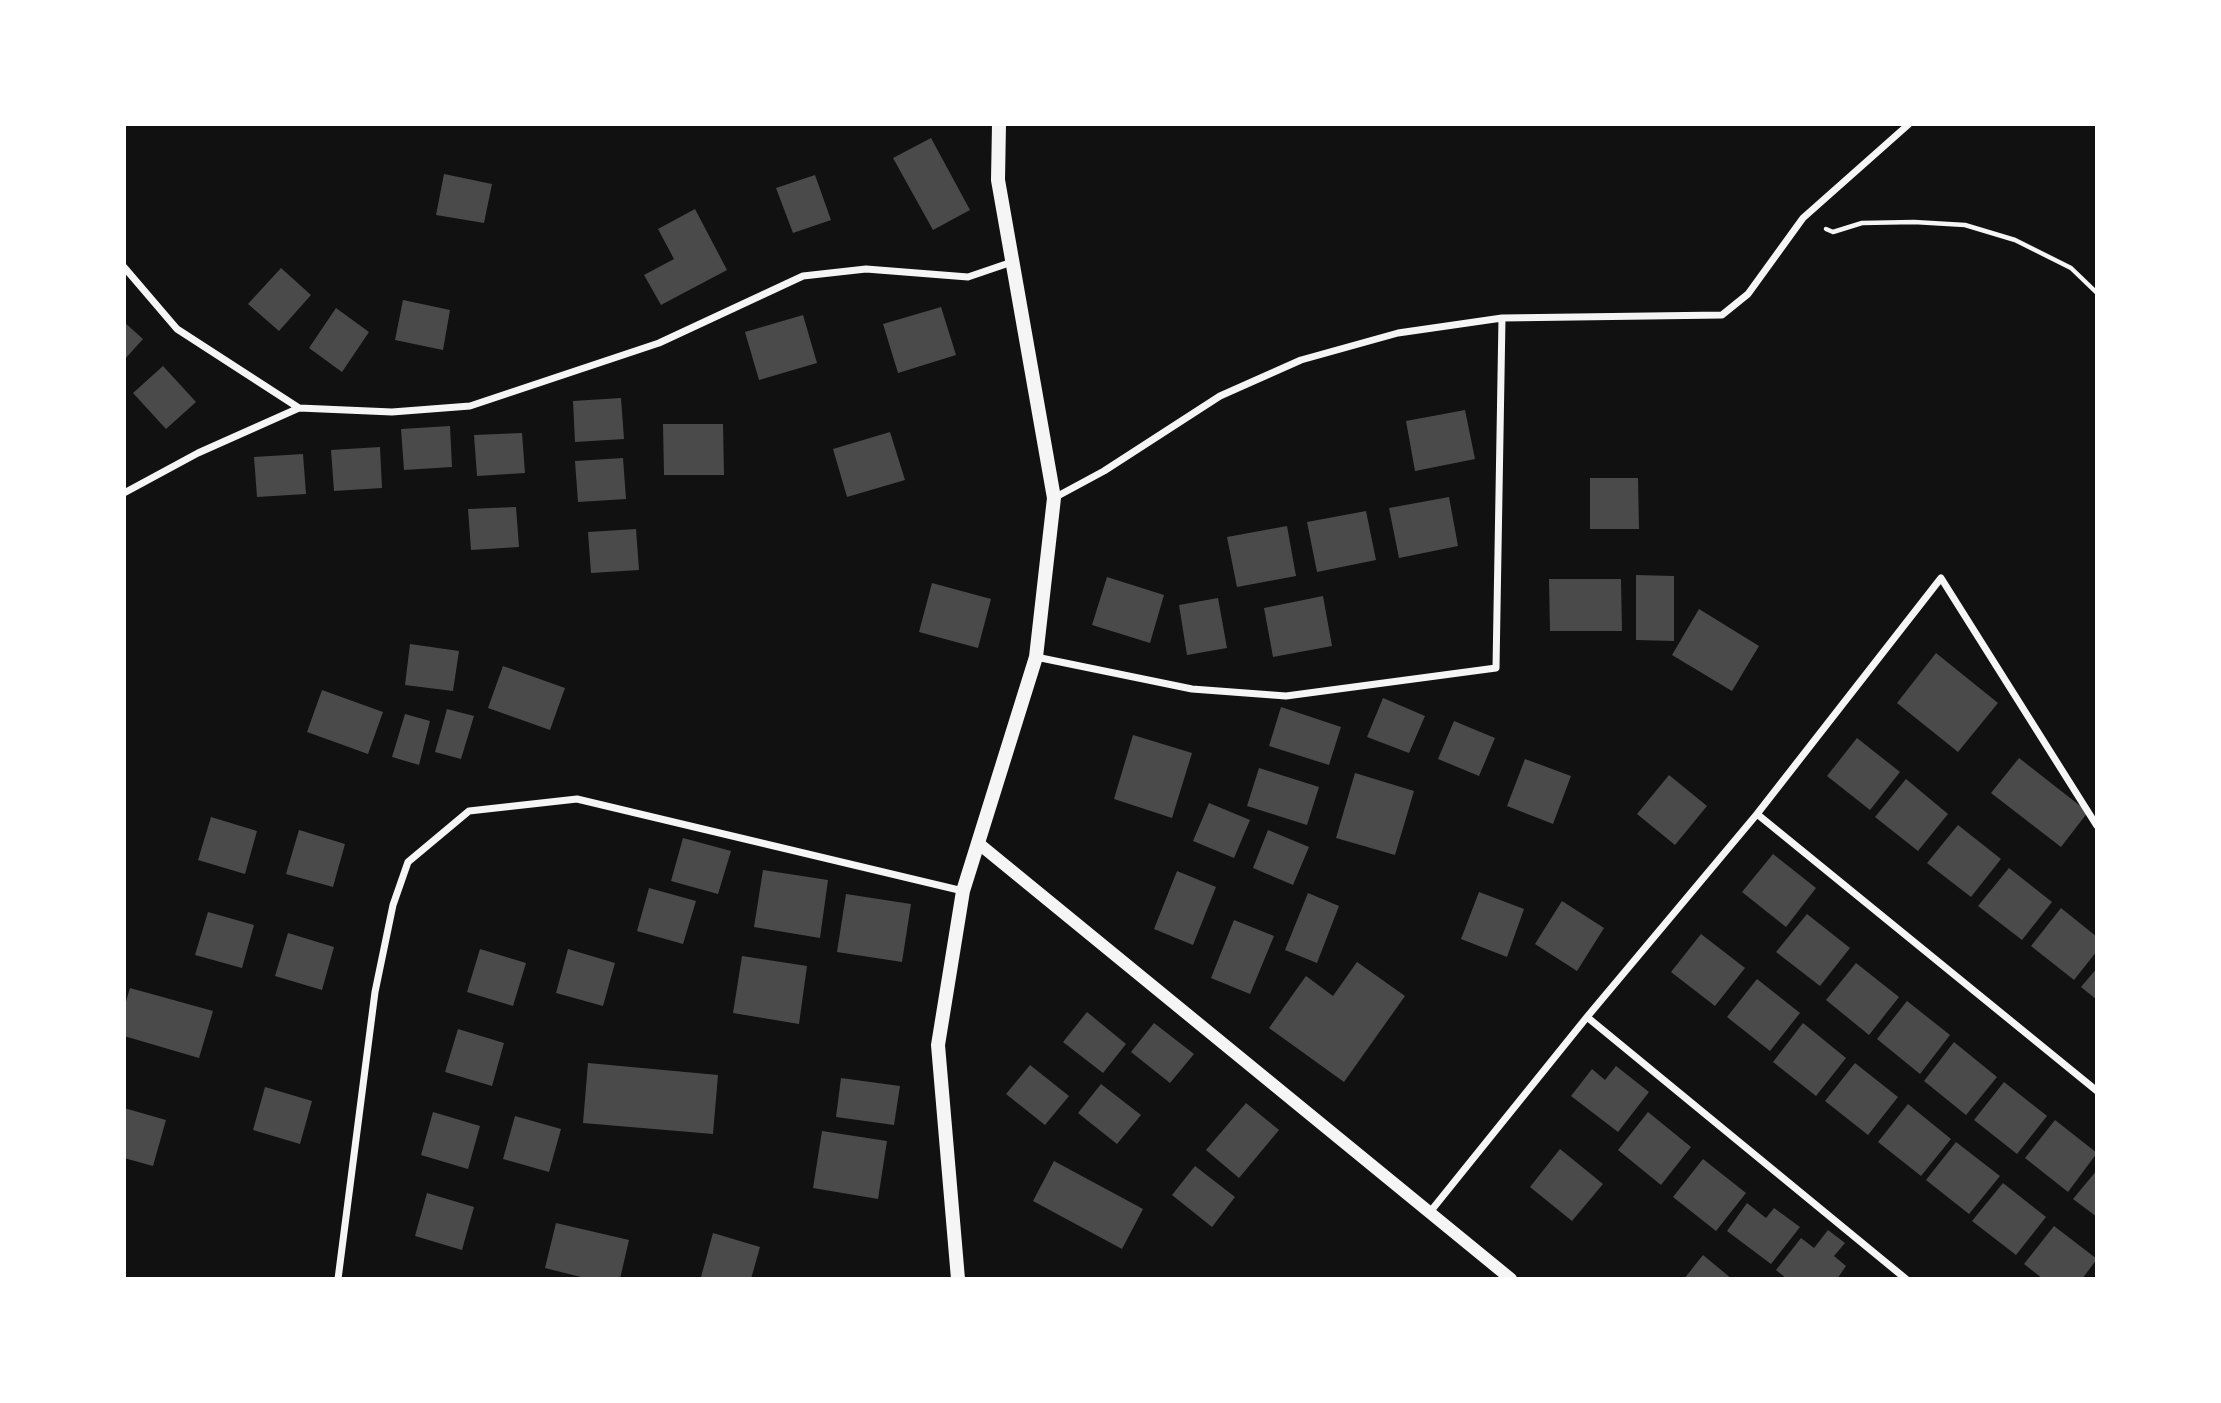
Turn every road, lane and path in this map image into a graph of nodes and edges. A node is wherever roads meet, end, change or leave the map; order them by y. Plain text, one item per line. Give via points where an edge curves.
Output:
1 (999, 124) edge
2 (1909, 124) edge
3 (1803, 218) junction
4 (1012, 262) junction
5 (124, 267) edge
6 (2097, 293) edge
7 (1502, 318) junction
8 (299, 408) junction
9 (124, 494) edge
10 (1054, 498) junction
11 (1036, 657) junction
12 (1757, 814) junction
13 (2097, 826) edge
14 (978, 843) junction
15 (962, 891) junction
16 (1587, 1017) junction
17 (2097, 1091) edge
18 (1430, 1212) junction
19 (338, 1279) edge
20 (958, 1279) edge
21 (1511, 1279) edge
22 (1906, 1279) edge

1 - 4 main road via 998,180
2 - 3 street
3 - 6 path via 1833,232 1862,223 1965,225 2015,240 2071,268
3 - 7 street via 1748,294 1722,315
4 - 8 street via 968,277 866,269 803,276 659,343 470,406 392,412
4 - 10 main road
5 - 8 street via 177,329
7 - 10 street via 1398,333 1301,360 1220,396
7 - 11 street via 1496,668 1286,696 1192,689
8 - 9 street via 198,453
10 - 11 main road
11 - 14 main road
12 - 13 street via 1941,578
12 - 16 street
12 - 17 street
14 - 15 main road
14 - 18 street
15 - 19 street via 577,799 469,811 408,862 393,905 375,992
15 - 20 main road via 938,1045
16 - 18 street
16 - 22 street
18 - 21 street

